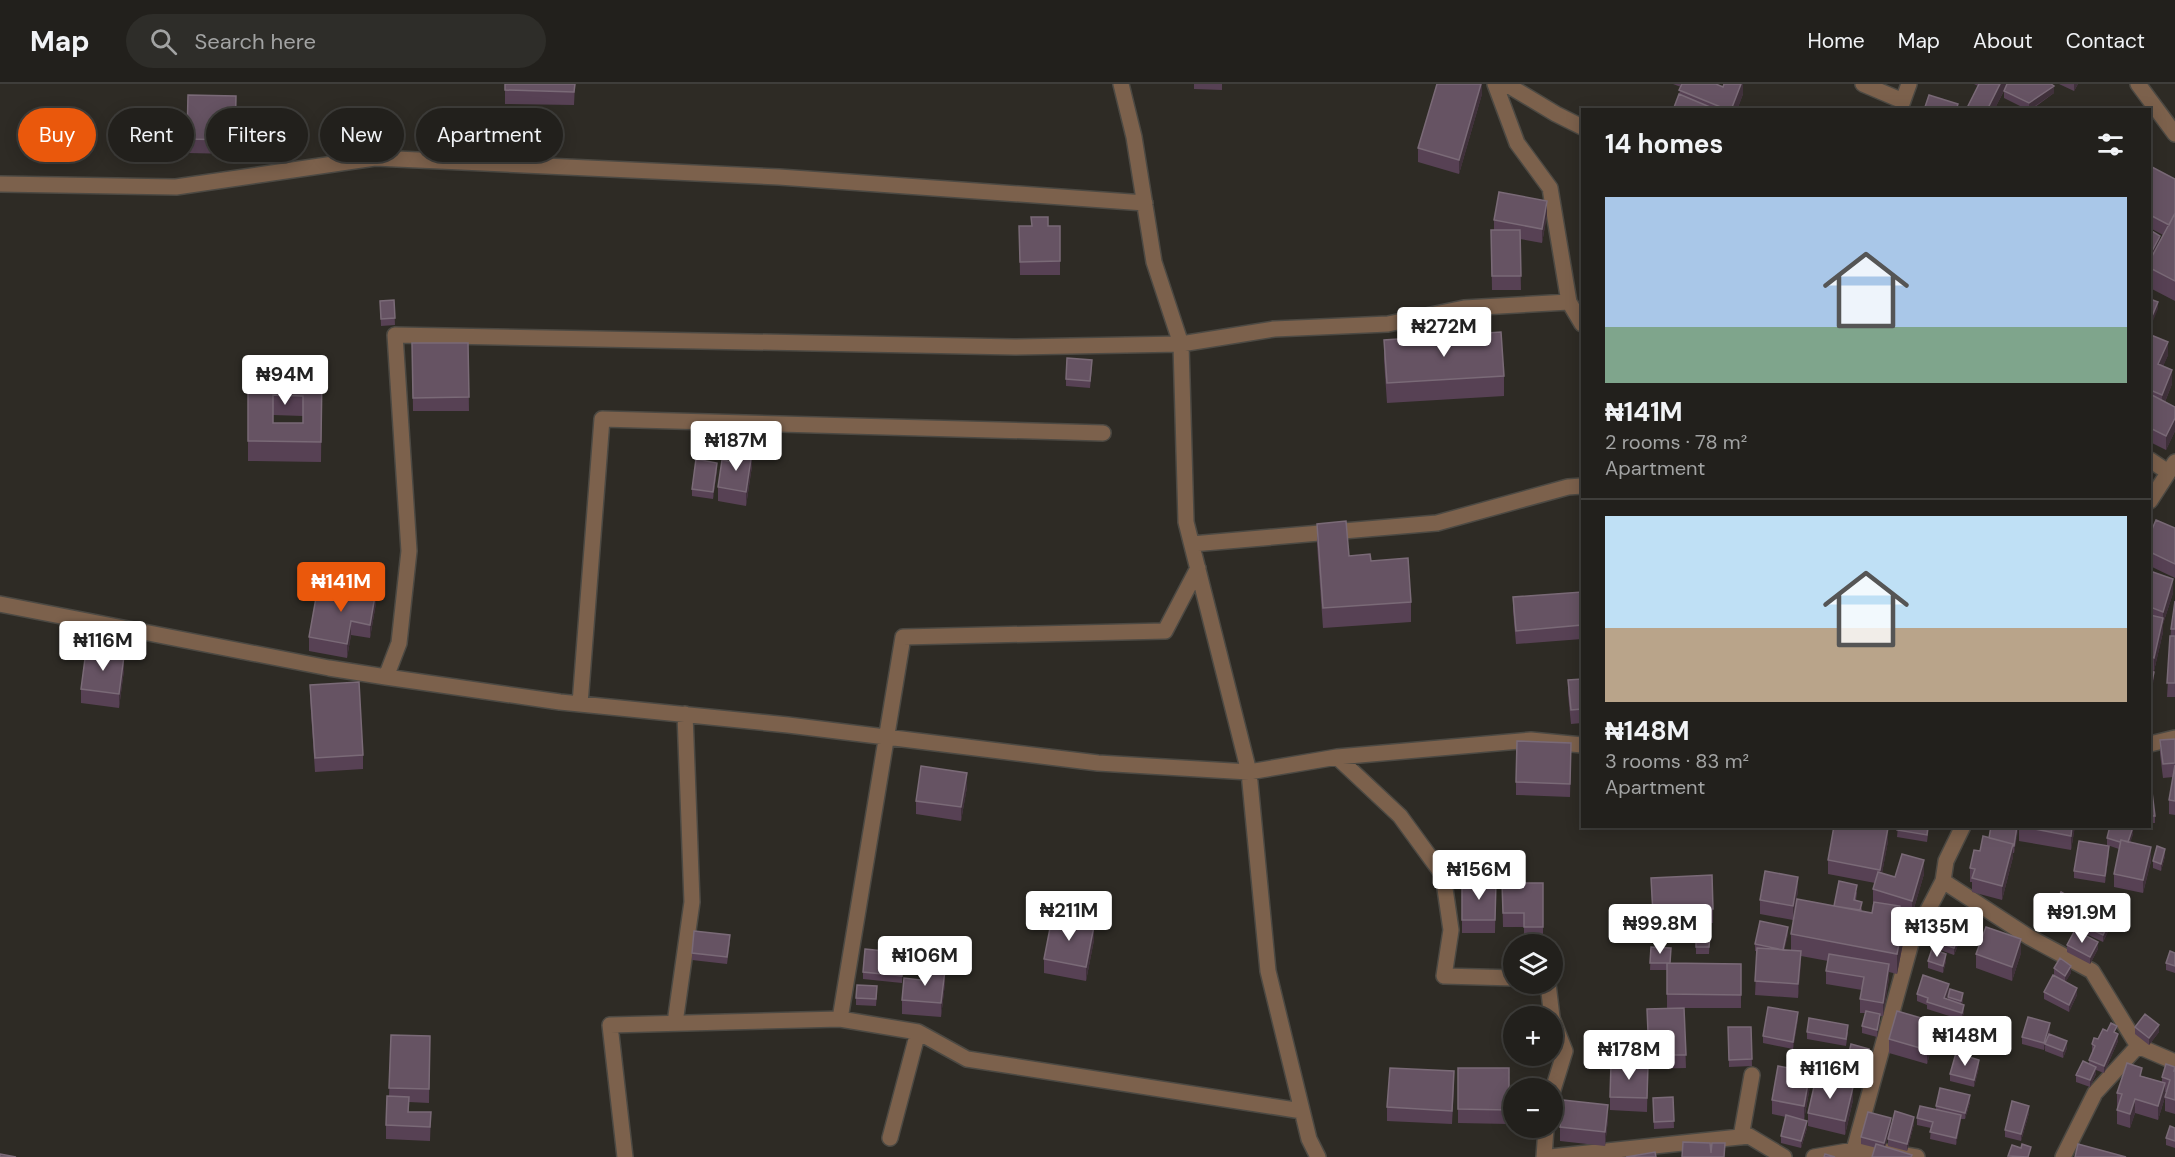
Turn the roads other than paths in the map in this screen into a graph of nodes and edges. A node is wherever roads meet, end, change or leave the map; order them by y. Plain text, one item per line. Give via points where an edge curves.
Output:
1 (1120, 84) edge
2 (1495, 84) edge
3 (1506, 84) edge
4 (1863, 84) edge
5 (1909, 84) edge
6 (2138, 84) edge
7 (1901, 105) edge
8 (1581, 126) edge
9 (2175, 134) edge
10 (0, 184) edge
11 (1145, 203) junction
12 (1569, 302) junction
13 (1581, 322) edge
14 (1181, 344) junction
15 (1103, 433) dead end
16 (2151, 460) edge
17 (2172, 467) edge
18 (1581, 486) edge
19 (2151, 499) edge
20 (1191, 544) junction
21 (1198, 568) junction
22 (0, 604) edge
23 (386, 677) junction
24 (580, 704) junction
25 (685, 714) junction
26 (886, 737) junction
27 (2175, 738) edge
28 (2151, 744) edge
29 (1581, 745) edge
30 (1337, 757) junction
31 (1249, 771) junction
32 (1962, 828) edge
33 (1943, 881) junction
34 (1503, 978) edge
35 (840, 1019) junction
36 (675, 1023) junction
37 (918, 1032) junction
38 (2138, 1046) junction
39 (2175, 1062) edge
40 (1752, 1075) dead end
41 (1302, 1111) junction
42 (1741, 1137) junction
43 (890, 1138) dead end
44 (1545, 1138) edge
45 (1854, 1150) junction
46 (626, 1157) edge
47 (1318, 1157) edge
48 (1544, 1157) edge
49 (1550, 1157) edge
50 (1784, 1157) edge
51 (1814, 1157) edge
52 (1917, 1157) edge
53 (2063, 1157) edge

1 - 11 street
2 - 12 street via 1517,143 1550,188
3 - 8 street
4 - 7 street
5 - 7 street
6 - 9 street
10 - 11 street via 176,187 375,158 778,177
11 - 14 street via 1154,262
12 - 13 street
12 - 14 street via 1464,308 1388,324 1274,329
14 - 20 street via 1186,522
14 - 23 street via 1015,347 395,335 409,551 399,643
15 - 24 street via 602,419
16 - 17 street
17 - 19 street
18 - 20 street via 1437,523
20 - 21 street
21 - 26 street via 1165,631 903,637
21 - 31 street
22 - 23 street
23 - 24 street
24 - 25 street
25 - 26 street
25 - 36 street via 692,902
26 - 31 street via 1098,763
26 - 35 street
27 - 28 street
29 - 30 street via 1531,740
30 - 31 street
30 - 34 street via 1400,816 1443,875 1451,930 1444,976
31 - 41 street via 1268,972
32 - 33 street via 1946,861
33 - 38 street via 2029,937 2092,971
33 - 45 street via 1911,943
35 - 36 street
35 - 37 street
36 - 46 street via 610,1025
37 - 41 street via 967,1059
37 - 43 street
38 - 39 street
38 - 53 street via 2095,1094
40 - 42 street
41 - 47 street
42 - 49 street
42 - 50 street via 1749,1136
44 - 48 street
45 - 51 street
45 - 52 street

